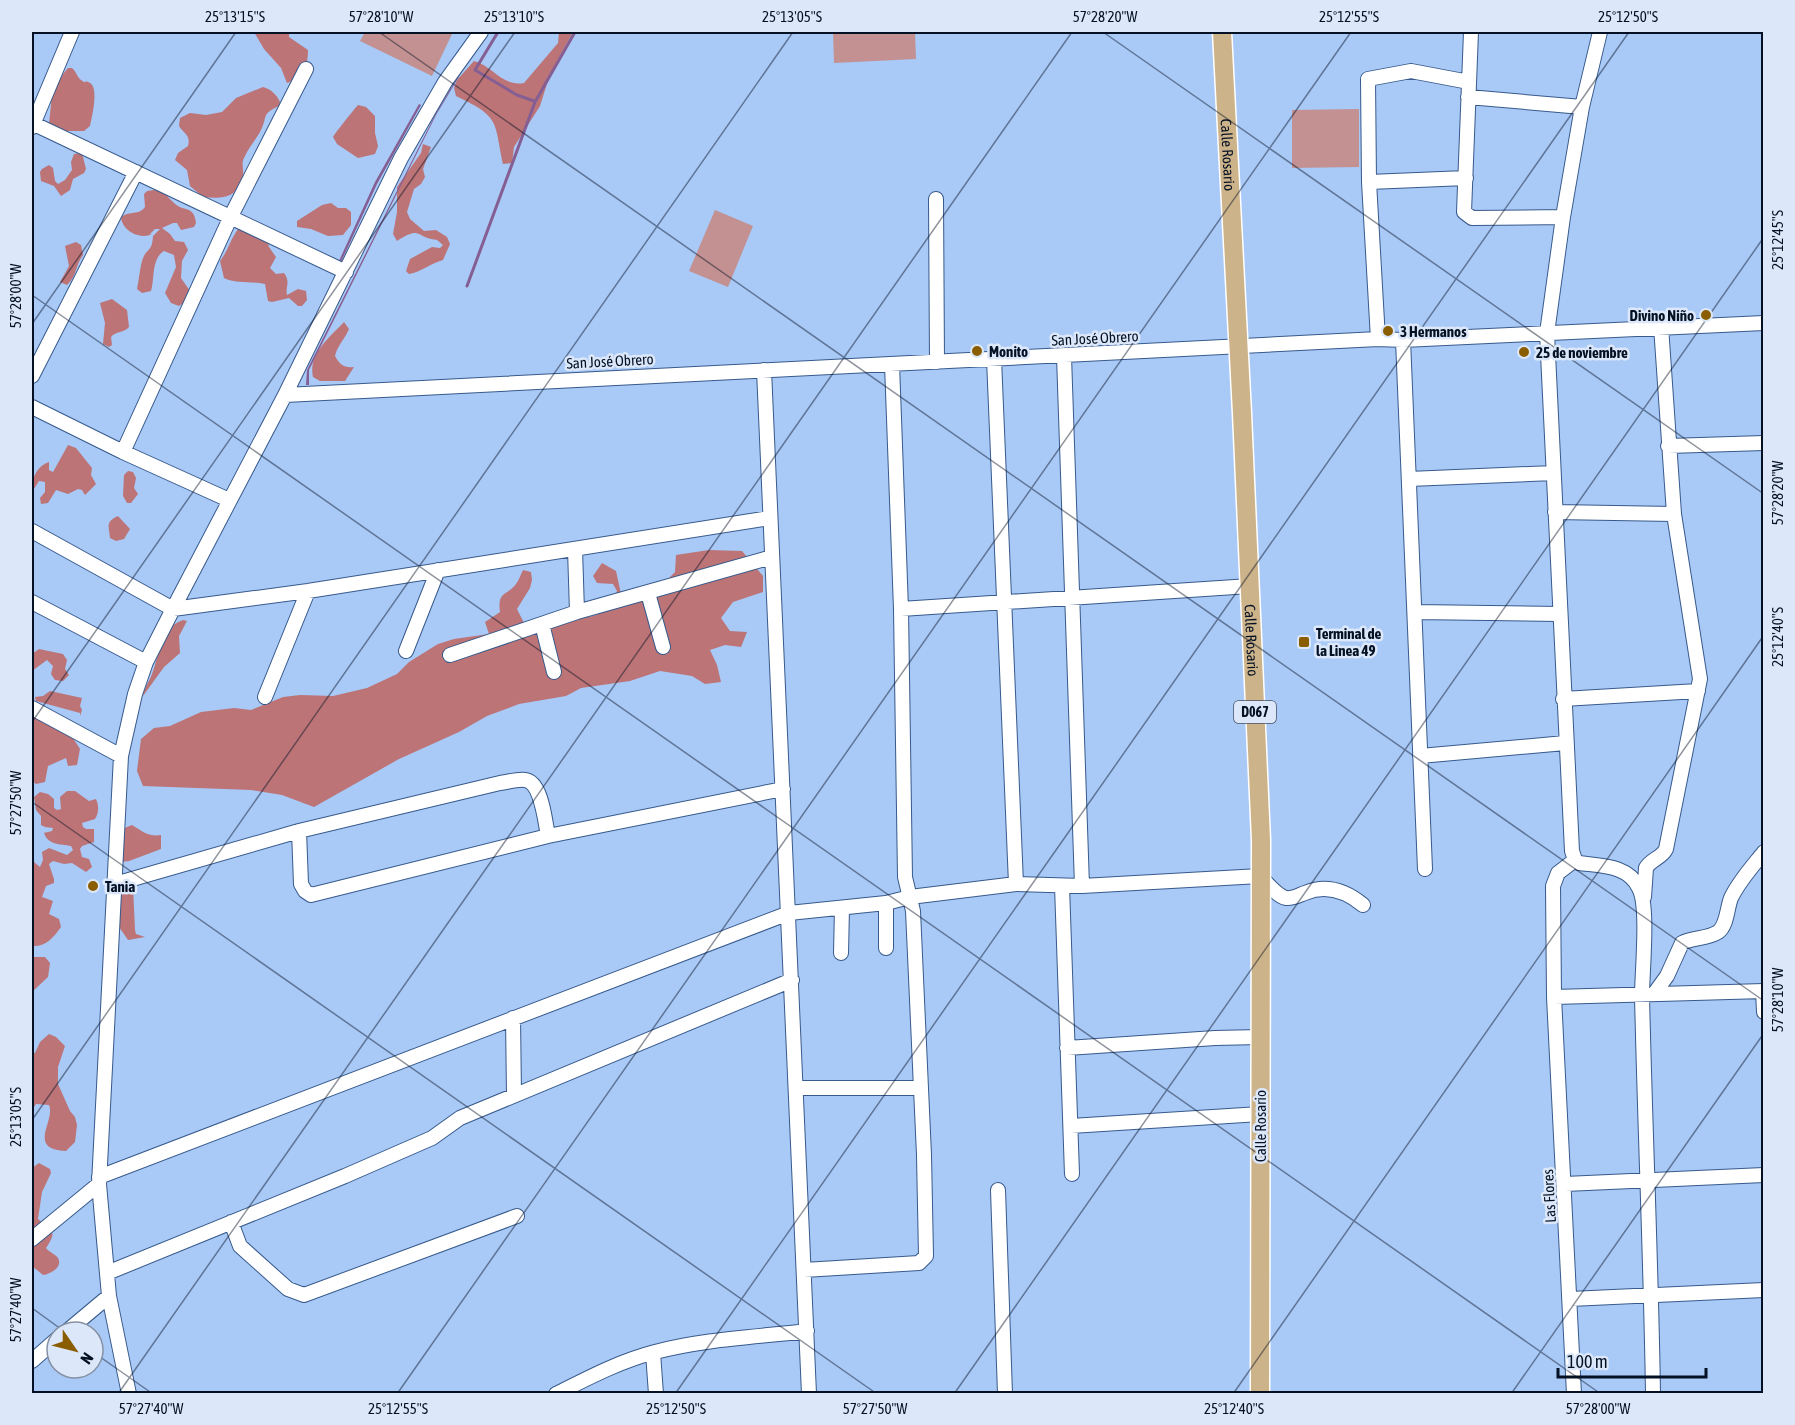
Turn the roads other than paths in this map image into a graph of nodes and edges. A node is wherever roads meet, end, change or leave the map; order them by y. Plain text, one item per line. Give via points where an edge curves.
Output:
1 (72, 32) edge
2 (482, 32) edge
3 (1222, 32) edge
4 (1471, 32) edge
5 (1599, 32) edge
6 (306, 69) dead end
7 (1469, 82) junction
8 (1468, 98) junction
9 (1582, 107) junction
10 (32, 125) edge
11 (136, 172) junction
12 (1466, 177) junction
13 (1369, 183) junction
14 (936, 199) dead end
15 (231, 216) junction
16 (1563, 217) junction
17 (346, 272) junction
18 (1764, 323) edge
19 (1661, 326) junction
20 (1547, 333) junction
21 (1378, 339) junction
22 (1404, 340) junction
23 (1238, 347) junction
24 (1064, 356) junction
25 (994, 359) junction
26 (937, 362) junction
27 (892, 364) junction
28 (764, 370) junction
29 (32, 376) edge
30 (285, 395) junction
31 (32, 407) edge
32 (1764, 443) edge
33 (1668, 446) junction
34 (123, 452) junction
35 (1553, 473) junction
36 (1409, 479) junction
37 (229, 500) junction
38 (1555, 512) junction
39 (1674, 514) junction
40 (770, 518) junction
41 (32, 531) edge
42 (575, 549) junction
43 (772, 556) junction
44 (438, 570) junction
45 (1250, 586) junction
46 (308, 591) junction
47 (648, 593) junction
48 (1072, 598) junction
49 (32, 602) edge
50 (1004, 603) junction
51 (173, 609) junction
52 (901, 609) junction
53 (578, 612) junction
54 (1414, 612) junction
55 (1560, 614) junction
56 (542, 624) junction
57 (663, 647) dead end
58 (406, 651) dead end
59 (450, 655) dead end
60 (146, 663) junction
61 (554, 672) dead end
62 (1698, 692) junction
63 (265, 697) dead end
64 (1563, 699) junction
65 (32, 708) edge
66 (1565, 743) junction
67 (121, 756) junction
68 (1420, 756) junction
69 (783, 789) junction
70 (299, 831) junction
71 (548, 836) junction
72 (1764, 852) edge
73 (1575, 860) junction
74 (1425, 869) dead end
75 (1260, 876) junction
76 (115, 884) junction
77 (1016, 884) junction
78 (1062, 886) junction
79 (1082, 886) junction
80 (910, 897) junction
81 (1644, 899) junction
82 (886, 903) junction
83 (1363, 905) dead end
84 (842, 908) junction
85 (789, 913) junction
86 (886, 948) dead end
87 (841, 953) dead end
88 (792, 980) junction
89 (1763, 991) edge
90 (1648, 994) junction
91 (1554, 997) junction
92 (1764, 1012) edge
93 (513, 1018) junction
94 (1260, 1037) junction
95 (1067, 1048) junction
96 (797, 1088) junction
97 (920, 1088) junction
98 (514, 1095) junction
99 (1260, 1114) junction
100 (1071, 1126) junction
101 (1072, 1174) dead end
102 (1764, 1175) edge
103 (1649, 1180) junction
104 (99, 1181) junction
105 (1565, 1184) junction
106 (998, 1190) dead end
107 (517, 1216) dead end
108 (231, 1222) junction
109 (32, 1239) edge
110 (804, 1270) junction
111 (107, 1273) junction
112 (1764, 1290) edge
113 (109, 1296) junction
114 (1651, 1296) junction
115 (1570, 1299) junction
116 (80, 1320) edge
117 (807, 1331) junction
118 (45, 1350) edge
119 (653, 1353) junction
120 (32, 1361) edge
121 (129, 1394) edge
122 (556, 1394) edge
123 (656, 1394) edge
124 (809, 1394) edge
125 (1005, 1394) edge
126 (1260, 1394) edge
127 (1574, 1394) edge
128 (1653, 1394) edge

1 - 10 street
2 - 17 street via 425,114
3 - 23 main road, Calle Rosario / D067
4 - 7 street
5 - 9 street
6 - 15 street
7 - 8 street
7 - 13 street via 1411,70 1368,79
8 - 9 street
8 - 12 street
9 - 16 street
10 - 11 street
11 - 15 street
11 - 29 street
12 - 13 street
12 - 16 street via 1464,212 1472,218
13 - 21 street
14 - 26 street
15 - 17 street
15 - 34 street
16 - 20 street
17 - 30 street
18 - 19 street, San José Obrero
19 - 20 street, San José Obrero
19 - 33 street
20 - 22 street, San José Obrero
20 - 35 street
21 - 22 street, San José Obrero
21 - 23 street, San José Obrero
22 - 36 street
23 - 24 street, San José Obrero
23 - 45 main road, Calle Rosario / D067
24 - 25 street, San José Obrero
24 - 48 street
25 - 26 street, San José Obrero
25 - 50 street
26 - 27 street, San José Obrero
27 - 28 street, San José Obrero
27 - 52 street
28 - 30 street, San José Obrero
28 - 40 street
30 - 37 street
31 - 34 street
32 - 33 street
33 - 39 street
34 - 37 street
35 - 36 street
35 - 38 street
36 - 54 street
37 - 51 street
38 - 39 street
38 - 55 street
39 - 62 street via 1700,679
40 - 42 street
40 - 43 street
41 - 51 street
42 - 44 street
42 - 53 street
43 - 47 street
43 - 69 street
44 - 46 street
44 - 58 street
45 - 48 street
45 - 75 main road, Calle Rosario / D067
46 - 51 street
46 - 63 street
47 - 53 street
47 - 57 street
48 - 50 street
48 - 79 street
49 - 60 street
50 - 52 street
50 - 77 street
51 - 60 street
52 - 80 street via 905,877
53 - 56 street
54 - 55 street
54 - 68 street
55 - 64 street
56 - 59 street
56 - 61 street
60 - 67 street
62 - 64 street
62 - 81 street via 1666,849 1646,868
64 - 66 street
65 - 67 street
66 - 68 street
66 - 73 street
67 - 76 street
68 - 74 street
69 - 71 street
69 - 85 street
70 - 71 street via 526,780 538,792
70 - 71 street via 302,884 311,895
70 - 76 street
72 - 90 street via 1731,900 1722,929 1682,942 1667,976
73 - 81 street via 1626,872
73 - 91 street, Las Flores via 1558,873 1552,886
75 - 79 street
75 - 83 street via 1285,898 1319,888 1338,890
75 - 94 main road, Calle Rosario / D067
76 - 104 street
77 - 78 street
77 - 80 street
78 - 79 street
78 - 95 street
80 - 82 street
80 - 97 street
81 - 90 street
82 - 84 street
82 - 86 street
84 - 85 street
84 - 87 street
85 - 88 street
85 - 93 street
88 - 96 street
88 - 98 street
89 - 90 street
89 - 92 street
90 - 91 street
90 - 103 street
91 - 105 street, Las Flores
93 - 98 street
93 - 104 street
94 - 95 street
94 - 99 main road, Calle Rosario / D067
95 - 100 street
96 - 97 street
96 - 110 street
97 - 110 street via 925,1259 920,1263
98 - 108 street via 460,1118 432,1138
99 - 100 street
99 - 126 main road, Calle Rosario / D067
100 - 101 street
102 - 103 street
103 - 105 street
103 - 114 street
104 - 109 street
104 - 111 street
105 - 115 street, Las Flores
106 - 125 street
107 - 108 street via 304,1295 288,1289 240,1246
108 - 111 street
110 - 117 street
111 - 113 street
112 - 114 street
113 - 116 street
113 - 121 street
114 - 115 street
114 - 128 street
115 - 127 street, Las Flores
117 - 119 street
117 - 124 street
118 - 120 street
119 - 122 street via 613,1366
119 - 123 street

